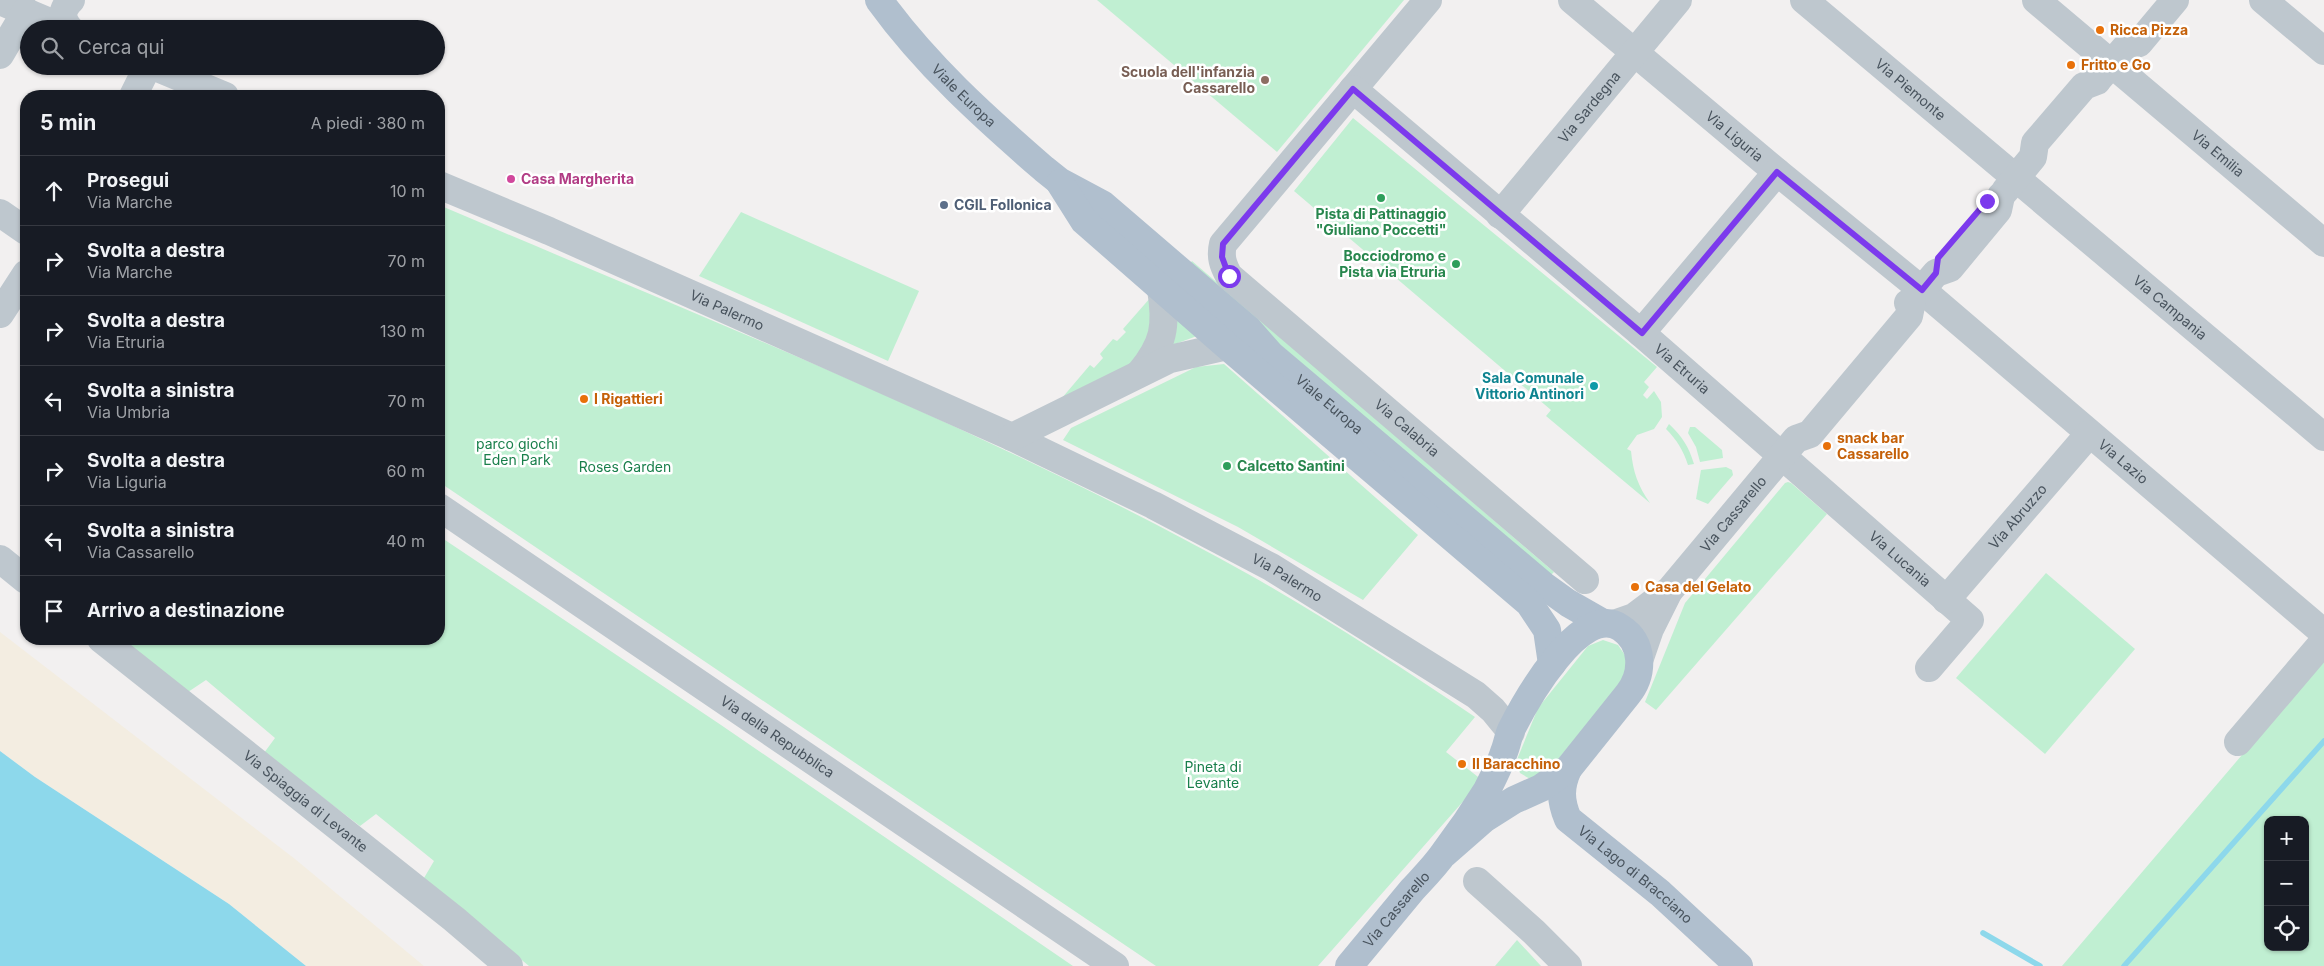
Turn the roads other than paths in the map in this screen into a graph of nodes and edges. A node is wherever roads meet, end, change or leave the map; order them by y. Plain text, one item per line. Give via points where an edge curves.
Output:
1 (55, 0) edge
2 (71, 0) edge
3 (879, 0) edge
4 (1428, 0) edge
5 (1572, 0) edge
6 (1678, 0) edge
7 (1804, 0) edge
8 (2036, 0) edge
9 (2155, 0) edge
10 (2175, 0) edge
11 (2263, 0) edge
12 (0, 1) edge
13 (26, 12) junction
14 (21, 20) edge
15 (45, 20) edge
16 (64, 20) edge
17 (20, 22) edge
18 (2324, 51) edge
19 (1633, 52) junction
20 (0, 54) edge
21 (2111, 64) junction
22 (144, 75) edge
23 (175, 75) edge
24 (1353, 89) junction
25 (136, 90) edge
26 (211, 90) edge
27 (1777, 172) junction
28 (2017, 177) junction
29 (1059, 181) junction
30 (445, 188) edge
31 (0, 213) edge
32 (1500, 215) junction
33 (20, 227) edge
34 (2324, 243) edge
35 (20, 283) edge
36 (1923, 288) junction
37 (1161, 289) junction
38 (0, 314) edge
39 (1642, 333) junction
40 (1227, 346) junction
41 (1272, 355) junction
42 (1138, 374) junction
43 (1051, 419) junction
44 (2089, 434) junction
45 (2324, 437) edge
46 (1012, 438) junction
47 (1790, 447) junction
48 (1044, 453) junction
49 (445, 511) edge
50 (0, 559) edge
51 (20, 575) edge
52 (1585, 580) dead end
53 (1670, 590) junction
54 (1946, 600) junction
55 (1609, 623) junction
56 (2324, 633) edge
57 (2324, 640) edge
58 (109, 645) edge
59 (1640, 658) junction
60 (1552, 664) junction
61 (1929, 668) dead end
62 (2238, 742) dead end
63 (1507, 743) junction
64 (1568, 769) junction
65 (1541, 788) junction
66 (1444, 854) junction
67 (1477, 882) dead end
68 (509, 966) edge
69 (1115, 966) edge
70 (1349, 966) edge
71 (1568, 966) edge
72 (1739, 966) edge

1 - 13 street
2 - 16 street via 65,8
3 - 29 main road, Viale Europa via 952,87
4 - 24 street
5 - 19 street, Via Liguria
6 - 19 street, Via Sardegna
7 - 28 street, Via Piemonte
8 - 21 street, Via Emilia
9 - 21 street via 2127,33
10 - 21 street via 2139,43
11 - 18 street
12 - 13 street
13 - 14 street
13 - 15 street
17 - 20 street
19 - 27 street, Via Liguria
19 - 32 street, Via Sardegna
21 - 28 street via 2084,86 2059,114 2035,143
21 - 34 street, Via Emilia
22 - 25 street
23 - 26 street
24 - 32 street, Via Etruria
24 - 52 street, Via Calabria via 1223,244 1222,257 1229,276
27 - 36 street, Via Liguria
27 - 39 street
28 - 36 street via 1998,210 1956,261
28 - 45 street, Via Campania
29 - 37 main road, Viale Europa via 1084,221
29 - 41 main road, Viale Europa via 1102,204 1249,330
30 - 46 street, Via Palermo
31 - 33 street
32 - 39 street, Via Etruria
35 - 38 street
36 - 44 street, Via Lazio
36 - 47 street, Via Cassarello via 1910,316 1810,434
37 - 40 main road, Viale Europa
37 - 42 street via 1164,308 1161,338 1154,356
39 - 47 street, Via Etruria
40 - 41 street via 1254,348
40 - 42 street via 1170,359
40 - 60 main road, Viale Europa via 1529,603 1547,630
41 - 55 main road, Viale Europa via 1546,587 1568,603
42 - 43 street
43 - 46 street
43 - 48 street
44 - 54 street, Via Abruzzo
44 - 56 street, Via Lazio
46 - 48 street, Via Palermo
47 - 53 street, Via Cassarello
47 - 54 street, Via Lucania
48 - 63 street, Via Palermo via 1271,567 1476,694 1493,710
49 - 69 street, Via della Repubblica
50 - 51 street
53 - 55 street, Via Cassarello via 1634,616
53 - 59 street, Via Cassarello via 1650,629
54 - 61 street, Via Lucania via 1970,620
55 - 59 main road via 1622,628 1636,643
55 - 60 main road, Via Cassarello via 1572,640
57 - 62 street
58 - 68 street, Via Spiaggia di Levante via 447,913
59 - 64 main road, Via Cassarello via 1633,688
60 - 63 main road, Via Cassarello
63 - 65 main road via 1509,781 1522,790
63 - 66 main road, Via Cassarello via 1486,790
64 - 65 main road, Via Cassarello
64 - 72 main road, Via Lago di Bracciano via 1562,780 1561,794 1568,818 1660,893
65 - 66 main road, Via Cassarello via 1484,818
66 - 70 main road, Via Cassarello
67 - 71 street

